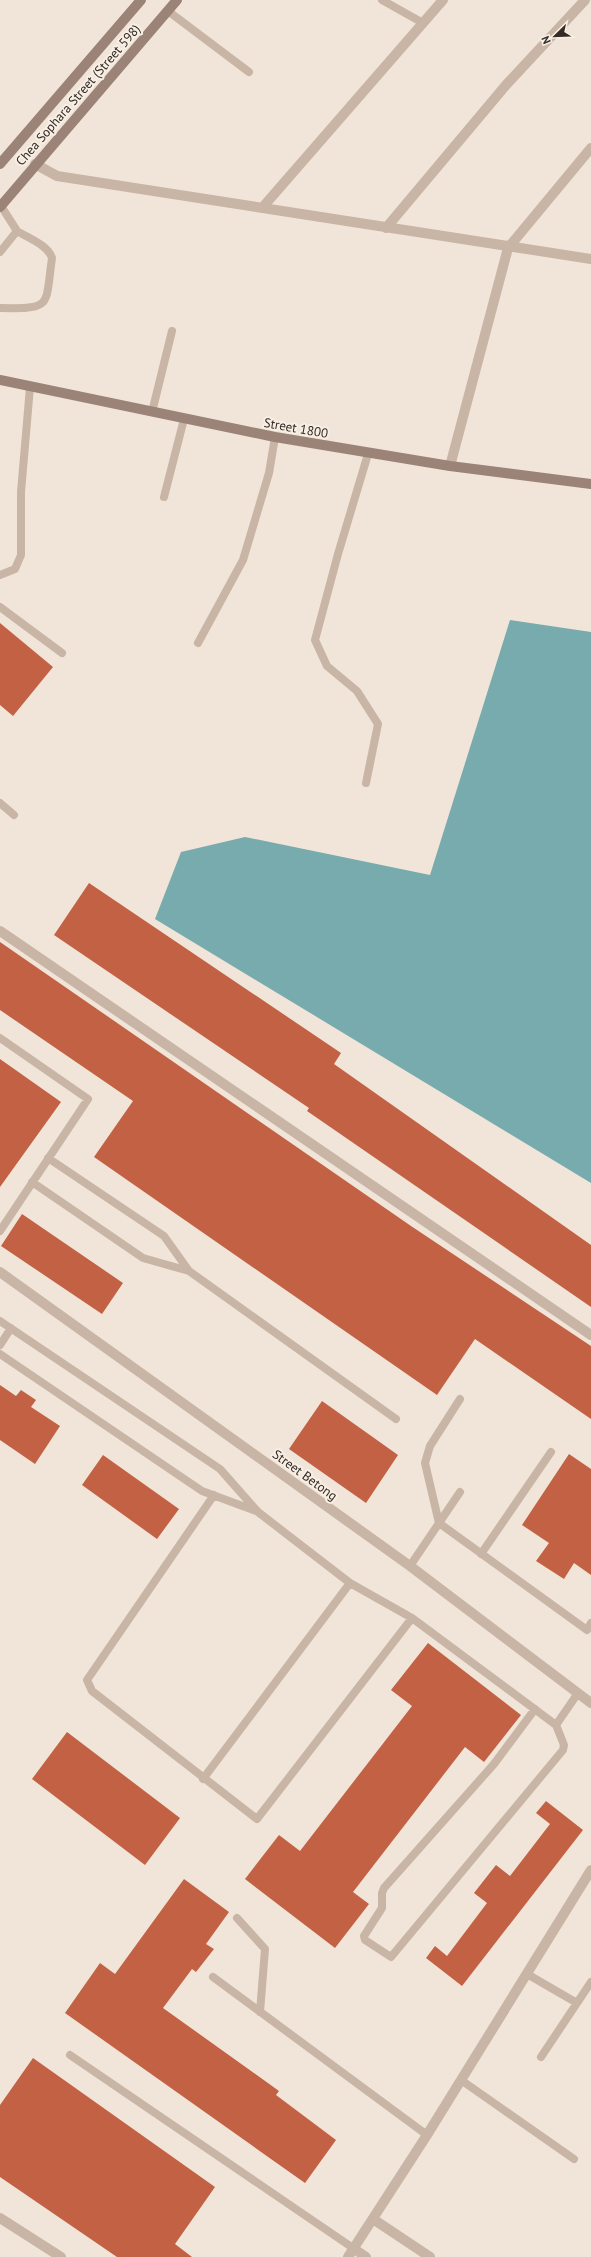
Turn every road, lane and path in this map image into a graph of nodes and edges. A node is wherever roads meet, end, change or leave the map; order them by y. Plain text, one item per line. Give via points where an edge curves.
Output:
1 (141, 0) edge
2 (177, 0) edge
3 (382, 0) edge
4 (443, 0) edge
5 (585, 0) edge
6 (168, 11) junction
7 (423, 23) junction
8 (249, 72) dead end
9 (591, 148) edge
10 (0, 164) edge
11 (35, 164) junction
12 (0, 206) edge
13 (262, 208) junction
14 (386, 228) junction
15 (17, 232) junction
16 (508, 248) junction
17 (0, 252) edge
18 (591, 260) edge
19 (0, 308) edge
20 (172, 331) dead end
21 (0, 380) edge
22 (30, 386) junction
23 (152, 412) junction
24 (184, 419) junction
25 (275, 437) junction
26 (368, 454) junction
27 (450, 466) junction
28 (591, 484) edge
29 (164, 497) dead end
30 (0, 575) edge
31 (0, 607) edge
32 (198, 642) dead end
33 (62, 653) dead end
34 (366, 784) dead end
35 (0, 803) edge
36 (14, 815) dead end
37 (0, 931) edge
38 (0, 1038) edge
39 (48, 1158) junction
40 (32, 1182) junction
41 (1, 1228) edge
42 (189, 1270) junction
43 (0, 1272) edge
44 (0, 1321) edge
45 (11, 1328) junction
46 (591, 1335) edge
47 (0, 1345) edge
48 (0, 1354) edge
49 (460, 1399) dead end
50 (396, 1419) dead end
51 (552, 1452) dead end
52 (460, 1492) dead end
53 (214, 1495) junction
54 (258, 1512) junction
55 (439, 1523) junction
56 (481, 1554) junction
57 (410, 1566) junction
58 (350, 1583) junction
59 (412, 1618) junction
60 (591, 1624) edge
61 (578, 1693) junction
62 (591, 1703) edge
63 (535, 1709) junction
64 (556, 1725) junction
65 (203, 1779) junction
66 (591, 1870) edge
67 (237, 1918) dead end
68 (527, 1974) junction
69 (213, 1977) dead end
70 (591, 1982) edge
71 (577, 2003) junction
72 (260, 2012) junction
73 (70, 2055) dead end
74 (541, 2057) dead end
75 (461, 2080) junction
76 (427, 2134) junction
77 (574, 2159) dead end
78 (0, 2218) edge
79 (373, 2219) junction
80 (350, 2253) edge
81 (61, 2257) edge
82 (366, 2257) edge
83 (430, 2257) edge

1 - 10 street, Chea Sophara Street (Street 598)
2 - 6 street, Chea Sophara Street (Street 598)
3 - 7 lane
4 - 7 street
5 - 14 street via 506,85
6 - 8 lane
6 - 11 street, Chea Sophara Street (Street 598)
7 - 13 street
9 - 16 street
11 - 12 street, Chea Sophara Street (Street 598)
11 - 13 street via 58,176
12 - 15 lane
13 - 14 street
14 - 16 street
15 - 17 lane
15 - 19 lane via 51,254 46,298 42,305 32,309
16 - 18 street
16 - 27 street
20 - 23 lane
21 - 22 street, Street 1800
22 - 23 street, Street 1800
22 - 30 lane via 21,492 21,555 14,569
23 - 24 street, Street 1800
24 - 25 street, Street 1800
24 - 29 lane
25 - 26 street, Street 1800
25 - 32 lane via 268,473 243,560
26 - 27 street, Street 1800
26 - 34 lane via 315,640 327,666 357,691 378,724
27 - 28 street, Street 1800
31 - 33 lane
35 - 36 lane
37 - 46 street
38 - 39 lane via 88,1099
39 - 40 lane
39 - 42 lane via 164,1236
40 - 41 lane
40 - 42 lane via 143,1258
42 - 50 lane
43 - 57 street, Street Betong
44 - 45 lane
45 - 47 lane
45 - 54 lane via 220,1469
48 - 53 lane via 202,1490
49 - 55 lane via 430,1446 426,1463
51 - 56 lane
52 - 55 lane
53 - 54 lane
53 - 65 lane via 87,1680 92,1691
54 - 58 lane
55 - 56 lane
55 - 57 lane
56 - 60 lane via 587,1630
57 - 61 street, Street Betong
58 - 59 lane
58 - 65 lane
59 - 63 lane
59 - 65 lane via 257,1819
61 - 62 street, Street Betong
61 - 64 lane
63 - 64 lane
63 - 64 lane via 494,1764 384,1888 382,1908 364,1936 365,1940 391,1957 563,1750 564,1745
66 - 68 street
67 - 72 lane via 265,1949
68 - 71 lane
68 - 75 street
69 - 72 lane
70 - 71 lane
71 - 74 lane
72 - 76 lane
73 - 80 lane
75 - 76 street
75 - 77 lane
76 - 79 street
78 - 81 street
79 - 80 street
79 - 83 street
80 - 82 street

